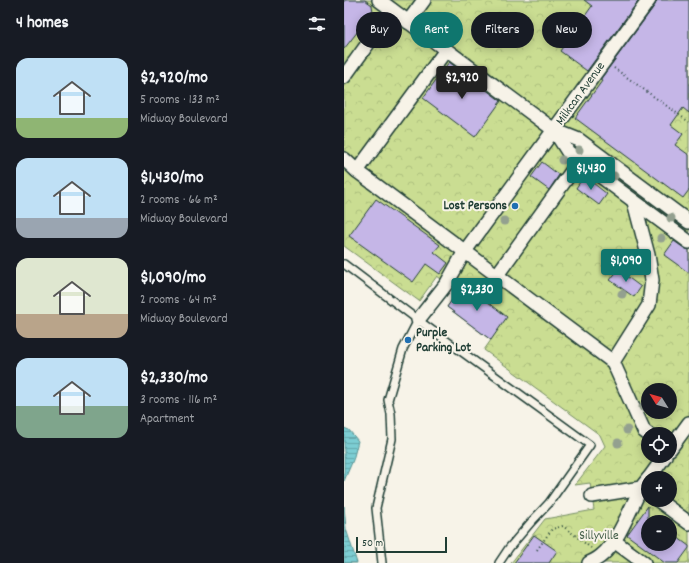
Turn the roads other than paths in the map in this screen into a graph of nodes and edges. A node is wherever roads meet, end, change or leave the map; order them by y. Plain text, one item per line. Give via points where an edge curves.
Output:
1 (424, 0) edge
2 (649, 0) edge
3 (384, 3) edge
4 (408, 22) junction
5 (446, 50) junction
6 (344, 77) edge
7 (554, 130) junction
8 (589, 147) junction
9 (344, 159) edge
10 (580, 160) junction
11 (357, 171) junction
12 (634, 202) junction
13 (689, 222) edge
14 (689, 242) edge
15 (465, 251) junction
16 (344, 264) edge
17 (497, 275) junction
18 (418, 320) junction
19 (613, 362) junction
20 (689, 423) edge
21 (642, 427) edge
22 (677, 439) edge
23 (641, 485) edge
24 (641, 493) edge
25 (592, 496) dead end
26 (667, 507) edge
27 (689, 523) edge
28 (614, 541) junction
29 (382, 563) edge
30 (499, 563) edge
31 (589, 563) edge
32 (644, 563) edge

1 - 4 street
2 - 7 street, Milkcan Avenue
3 - 4 street
3 - 6 street
4 - 5 street
5 - 7 street
5 - 11 street
7 - 8 street
7 - 10 street via 568,152
7 - 15 street, Milkcan Avenue
8 - 10 street
8 - 13 street
9 - 11 street
10 - 12 street
10 - 17 street
11 - 15 street
12 - 14 street
12 - 19 street via 648,255 652,286 649,305
15 - 17 street
15 - 18 street, Milkcan Avenue via 447,283
16 - 18 lane
17 - 19 street
18 - 29 lane via 403,349 388,400 392,414 392,439 376,508
18 - 30 lane via 590,445 549,503 527,526
19 - 21 street
20 - 22 street
23 - 25 street
24 - 28 street
26 - 27 street
28 - 31 street via 602,556
28 - 32 street

